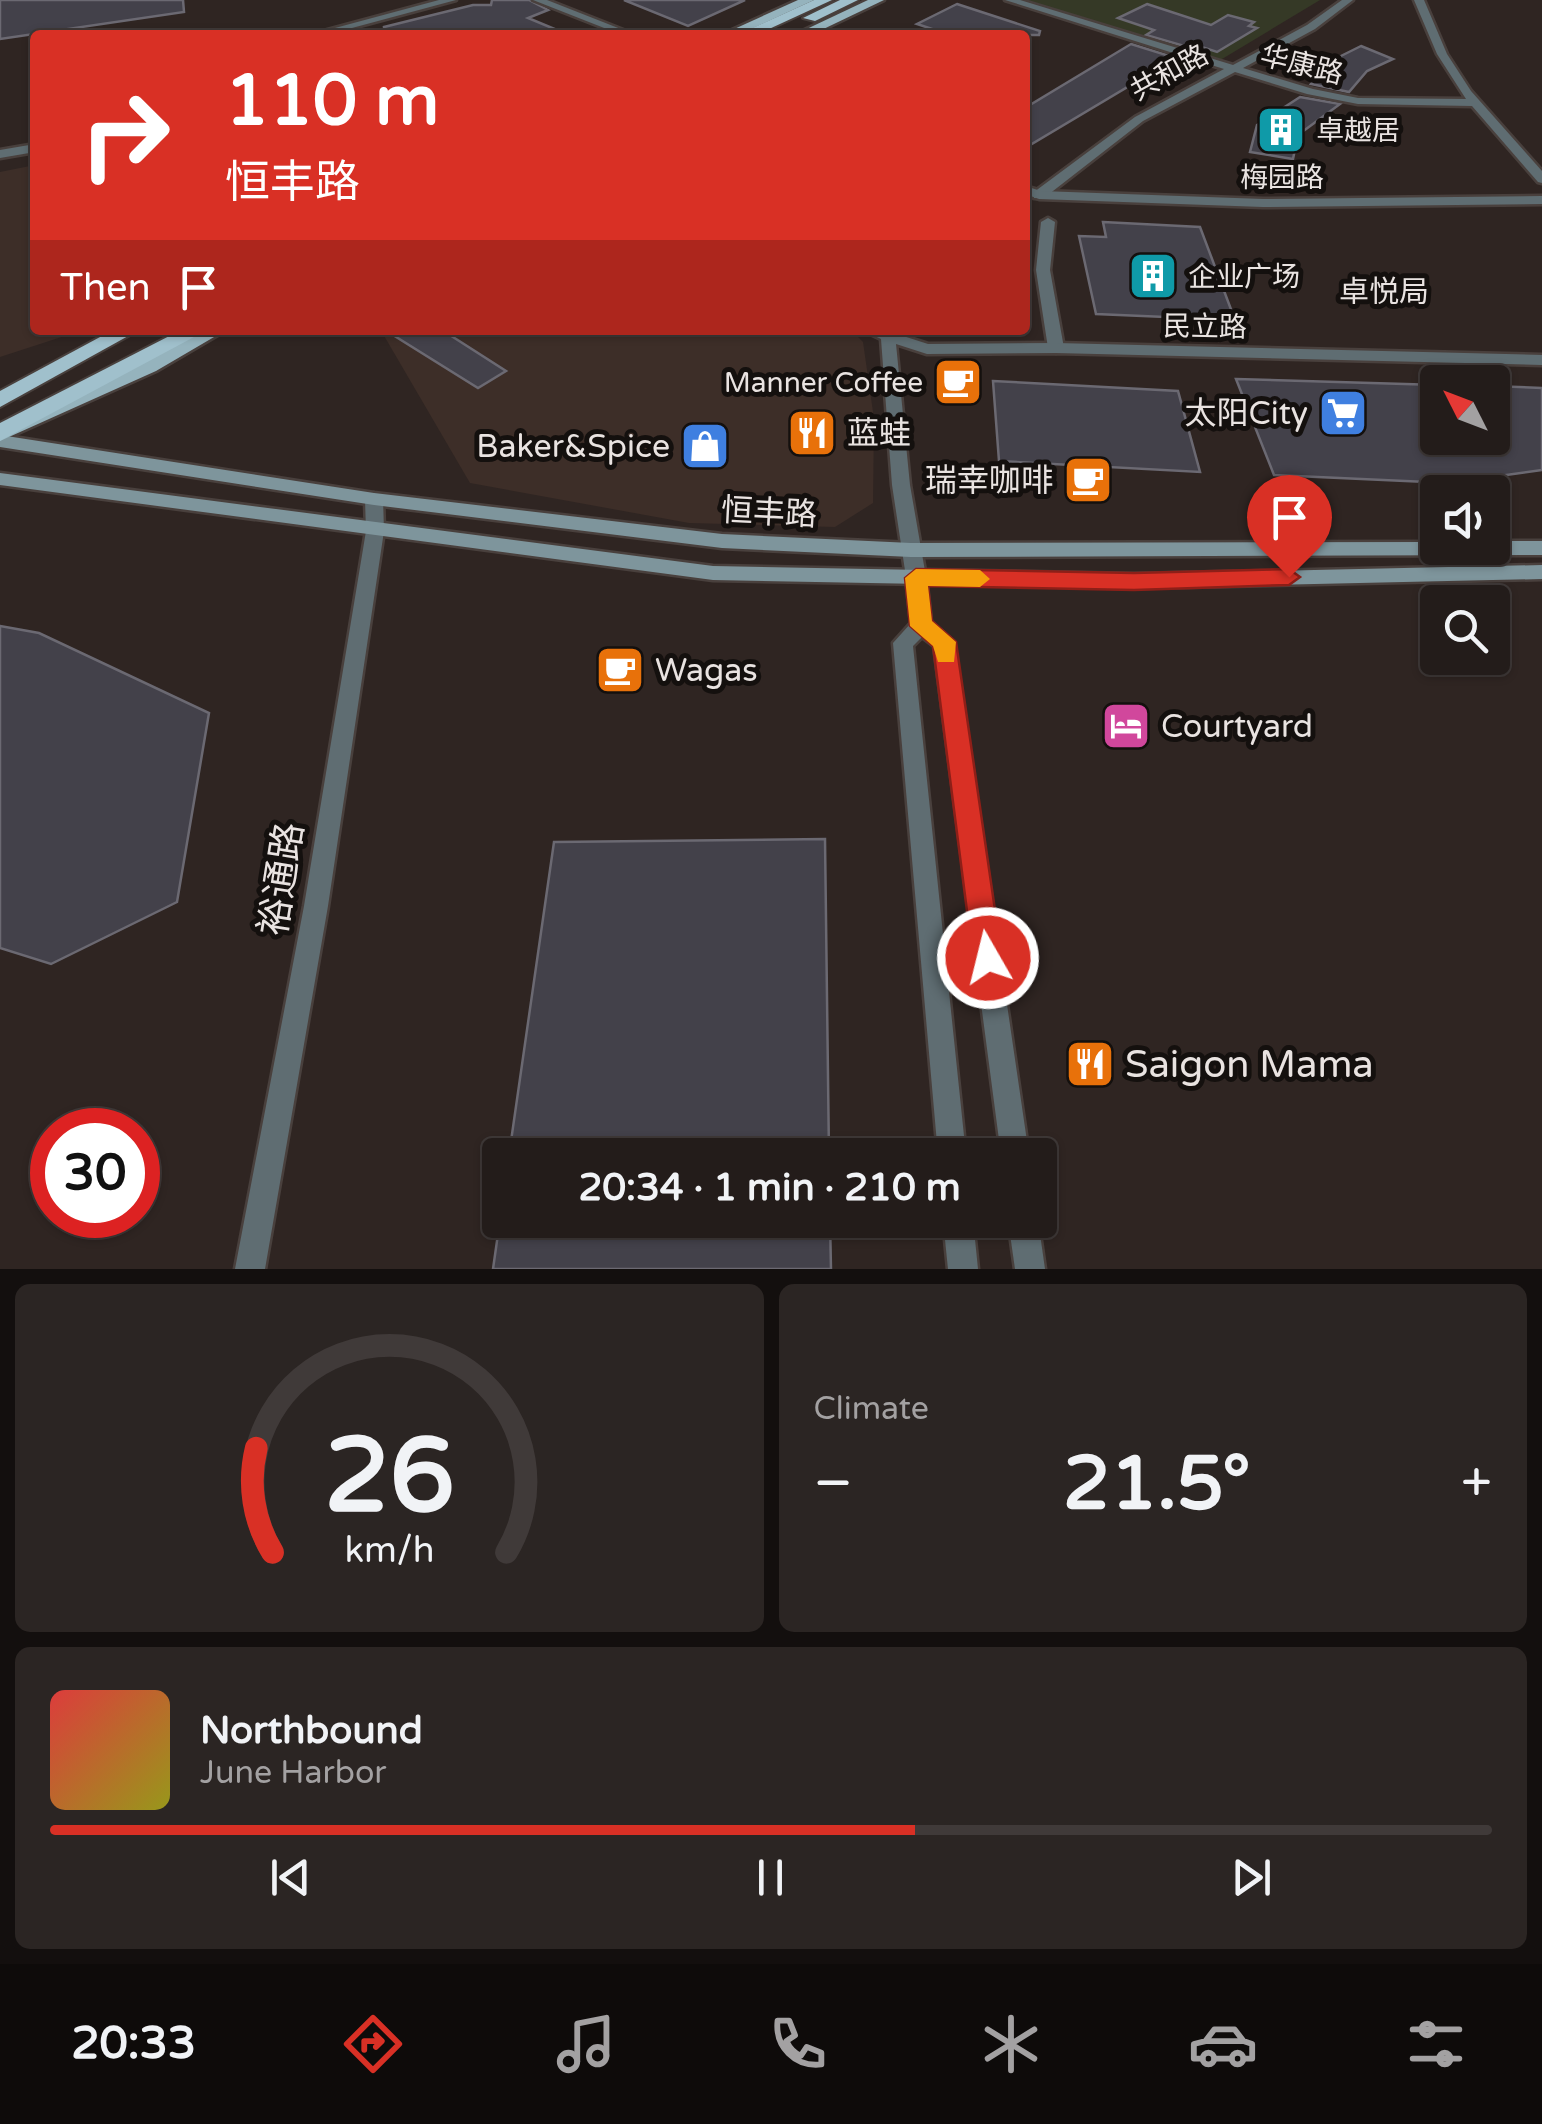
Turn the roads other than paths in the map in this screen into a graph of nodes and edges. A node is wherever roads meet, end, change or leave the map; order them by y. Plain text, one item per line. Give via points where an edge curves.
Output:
1 (451, 0) edge
2 (538, 0) edge
3 (787, 0) edge
4 (808, 0) edge
5 (825, 0) edge
6 (851, 0) edge
7 (878, 0) edge
8 (1010, 0) edge
9 (1348, 0) edge
10 (1419, 0) edge
11 (334, 30) edge
12 (618, 30) edge
13 (742, 30) edge
14 (744, 30) edge
15 (746, 30) edge
16 (783, 30) edge
17 (811, 30) edge
18 (1232, 69) junction
19 (1474, 103) junction
20 (30, 149) edge
21 (0, 154) edge
22 (1542, 179) edge
23 (1032, 192) edge
24 (1541, 199) edge
25 (1048, 222) dead end
26 (123, 335) edge
27 (156, 335) edge
28 (175, 335) edge
29 (188, 335) edge
30 (208, 335) edge
31 (890, 335) edge
32 (892, 335) edge
33 (1056, 348) junction
34 (1542, 360) edge
35 (0, 401) edge
36 (0, 422) edge
37 (0, 435) edge
38 (0, 479) edge
39 (374, 499) junction
40 (375, 531) junction
41 (1542, 548) edge
42 (911, 550) junction
43 (1542, 572) edge
44 (916, 578) junction
45 (921, 626) junction
46 (950, 1138) edge
47 (1012, 1138) edge
48 (960, 1238) edge
49 (1026, 1238) edge
50 (250, 1269) edge
51 (963, 1269) edge
52 (1030, 1269) edge

1 - 11 street
2 - 12 street
3 - 13 highway
4 - 14 main road
5 - 15 highway
6 - 16 highway
7 - 17 main road
8 - 18 street, 华康路
9 - 18 street, 共和路
10 - 19 street via 1447,64
18 - 19 street, 华康路 via 1358,102
18 - 23 street, 共和路 via 1140,118
19 - 22 street
20 - 21 street
23 - 24 street, 梅园路 via 1263,202
25 - 33 street via 1044,270
26 - 35 highway
27 - 36 highway
28 - 37 main road
29 - 37 highway
30 - 37 main road
31 - 42 street
32 - 33 street, 民立路 via 926,350
33 - 34 street, 民立路
37 - 39 main road, 恒丰路
38 - 40 main road, 恒丰路
39 - 40 street, 裕通路
39 - 42 main road, 恒丰路 via 722,541
40 - 44 main road, 恒丰路 via 712,573
40 - 50 street, 裕通路
41 - 42 main road, 恒丰路
42 - 44 street
43 - 44 main road, 恒丰路 via 1134,582
44 - 45 street
45 - 46 street via 903,642
45 - 47 street via 944,642
48 - 51 street
49 - 52 street

